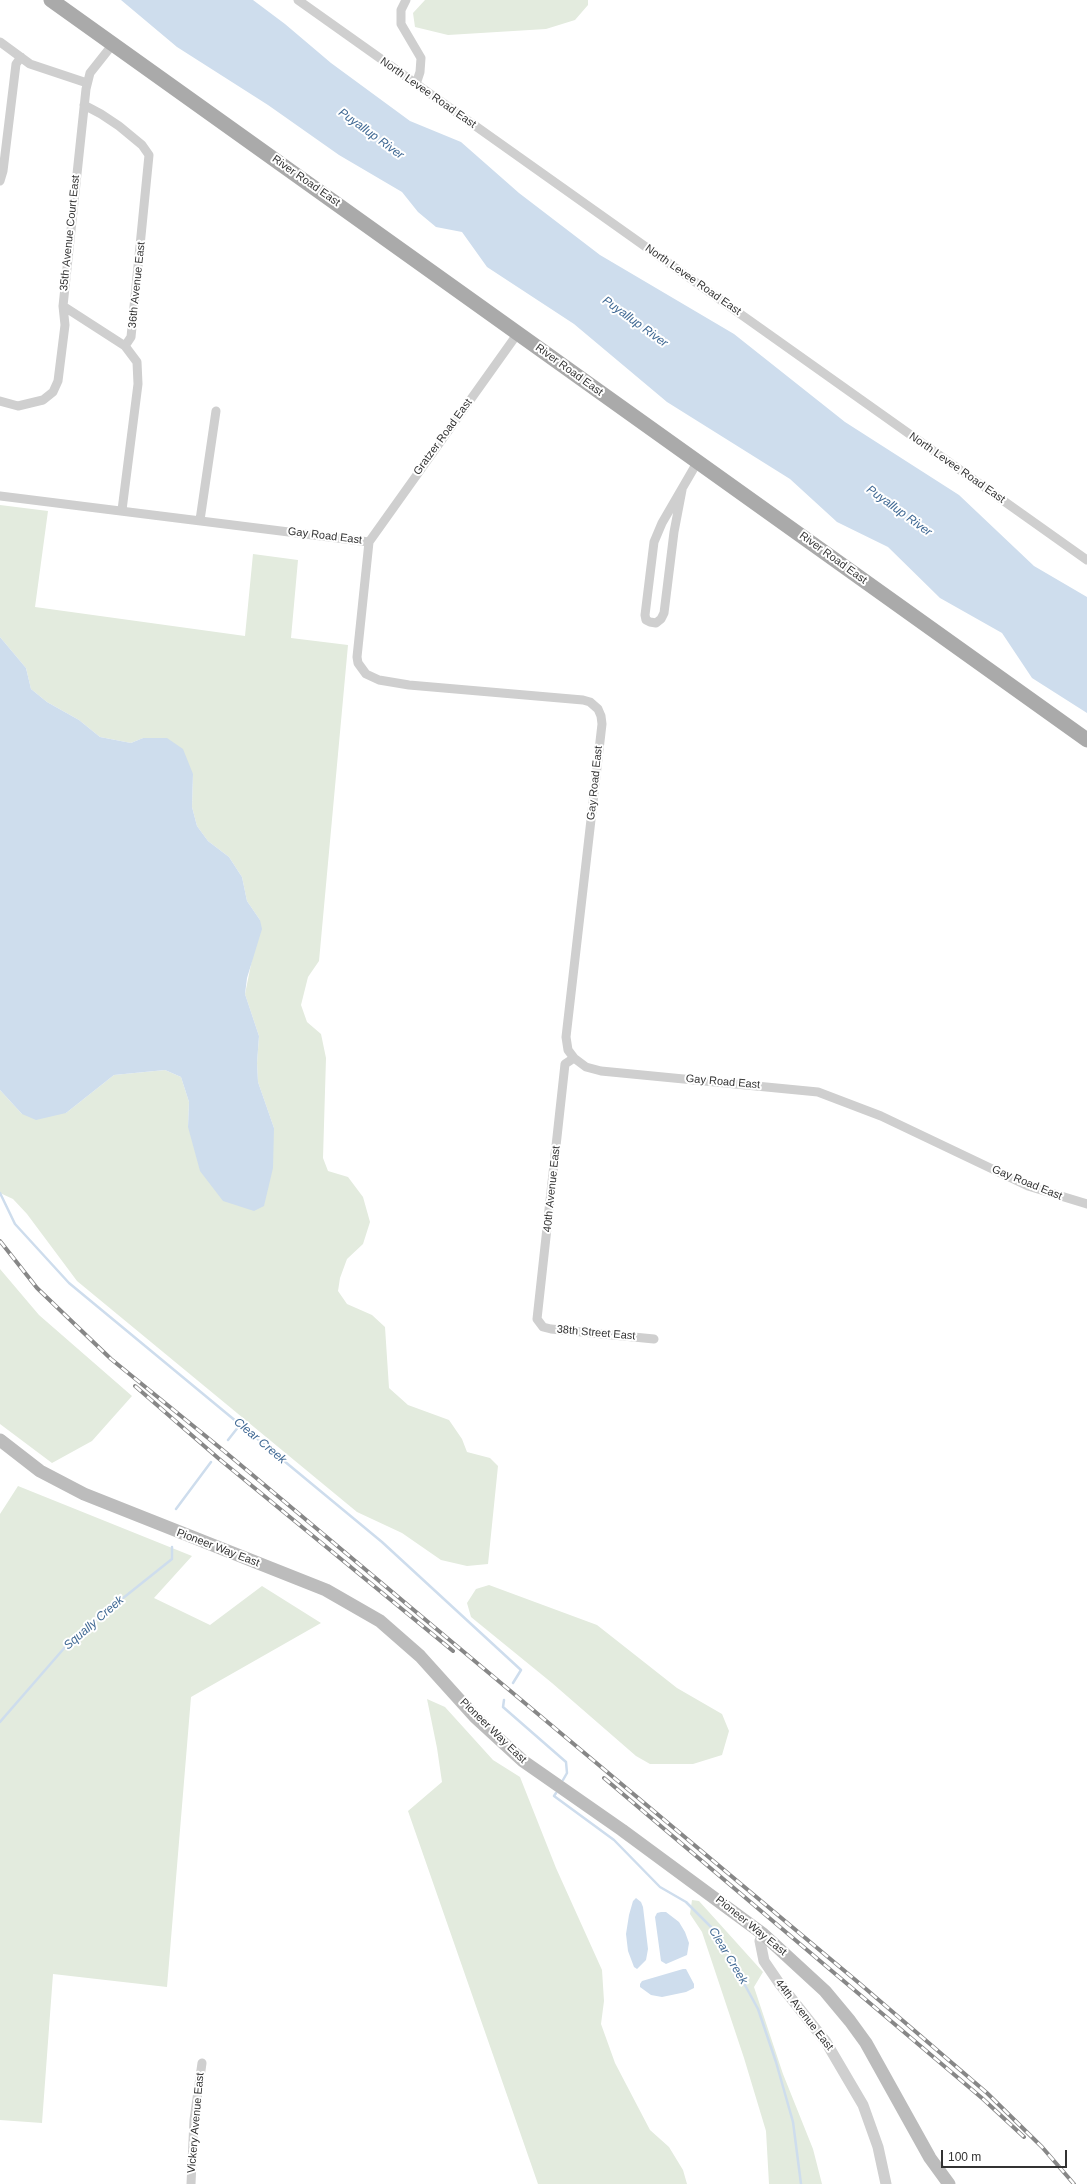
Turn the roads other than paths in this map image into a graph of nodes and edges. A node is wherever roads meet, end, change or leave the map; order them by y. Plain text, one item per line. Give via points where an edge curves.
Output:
1 (51, 0) edge
2 (298, 0) edge
3 (406, 0) edge
4 (0, 42) edge
5 (113, 44) junction
6 (21, 57) junction
7 (87, 83) junction
8 (416, 84) junction
9 (84, 105) junction
10 (0, 181) edge
11 (63, 306) junction
12 (518, 333) junction
13 (125, 346) junction
14 (0, 401) edge
15 (216, 411) dead end
16 (698, 461) junction
17 (682, 490) junction
18 (0, 496) edge
19 (122, 510) junction
20 (200, 520) junction
21 (369, 542) junction
22 (1087, 560) edge
23 (1087, 740) edge
24 (574, 1058) junction
25 (1087, 1204) edge
26 (539, 1324) joint
27 (654, 1339) dead end
28 (0, 1440) edge
29 (763, 1934) junction
30 (202, 2063) dead end
31 (190, 2184) edge
32 (886, 2184) edge
33 (949, 2184) edge

1 - 5 main road, River Road East
2 - 8 street, North Levee Road East
3 - 8 street via 401,10 401,24 420,58 420,72
4 - 6 street
5 - 7 street, 35th Avenue Court East via 90,73
5 - 12 main road, River Road East
6 - 7 street via 30,64
6 - 10 street via 16,64
7 - 9 street, 35th Avenue Court East
8 - 22 street, North Levee Road East
9 - 11 street, 35th Avenue Court East
9 - 13 street, 36th Avenue East via 119,126 147,150 149,155 150,166 133,322 131,337
11 - 13 street
11 - 14 street, 35th Avenue Court East via 66,325 56,387 43,400 18,406
12 - 16 main road, River Road East
12 - 21 street, Gratzer Road East
13 - 19 street via 138,362 138,376
15 - 20 street
16 - 17 street
16 - 23 main road, River Road East
17 - 17 street via 654,542 644,615 650,622 656,623 662,619 664,613
18 - 19 street, Gay Road East
19 - 20 street, Gay Road East
20 - 21 street, Gay Road East
21 - 24 street, Gay Road East via 357,657 366,674 379,680 409,685 583,700 598,709 601,716 566,1037 568,1050
24 - 25 street, Gay Road East via 586,1067 602,1071 818,1092 880,1116 1028,1186
24 - 26 street, 40th Avenue East via 566,1064 537,1319
26 - 27 street, 38th Street East via 551,1329
28 - 29 main road, Pioneer Way East via 40,1471 84,1494 326,1590 362,1609 399,1636 475,1717 523,1762 628,1834
29 - 32 street, 44th Avenue East via 760,1941 764,1961 826,2042 863,2106 878,2147
29 - 33 main road, Pioneer Way East via 825,1991 850,2021 878,2063 930,2158
30 - 31 street, Vickery Avenue East via 194,2120

